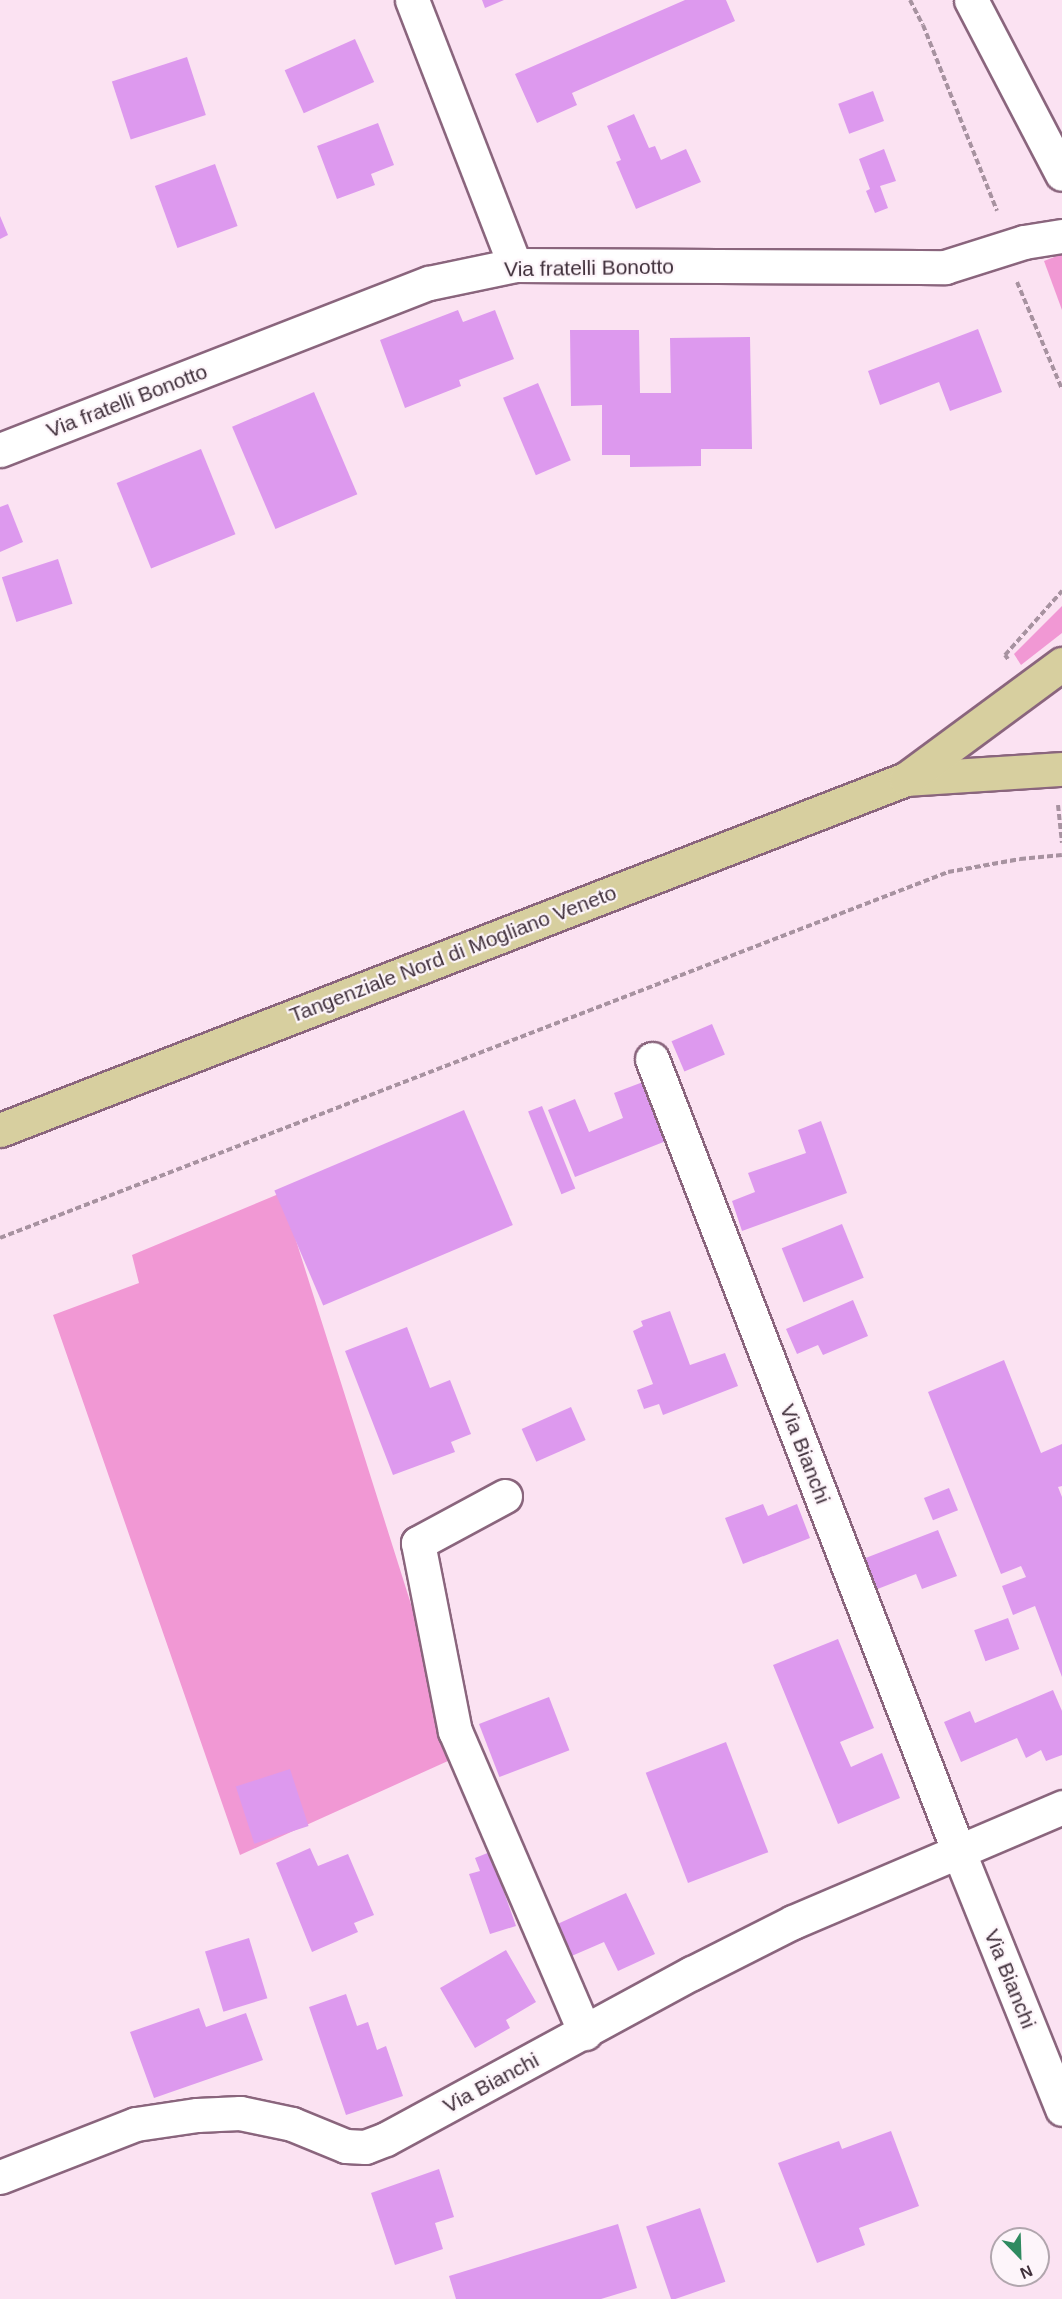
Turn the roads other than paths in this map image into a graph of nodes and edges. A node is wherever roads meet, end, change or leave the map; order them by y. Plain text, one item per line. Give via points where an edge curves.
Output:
1 (412, 0) edge
2 (971, 0) edge
3 (1061, 170) edge
4 (1062, 236) edge
5 (515, 265) junction
6 (0, 450) edge
7 (1062, 664) edge
8 (1062, 769) edge
9 (906, 779) junction
10 (652, 1059) dead end
11 (0, 1130) edge
12 (505, 1496) dead end
13 (1062, 1807) edge
14 (958, 1850) junction
15 (585, 2033) junction
16 (1062, 2109) edge
17 (0, 2177) edge

1 - 5 street
2 - 3 street
4 - 5 street, Via fratelli Bonotto via 1024,242 945,267
5 - 6 street, Via fratelli Bonotto via 429,284
7 - 9 main road
8 - 9 main road
9 - 11 main road, Tangenziale Nord di Mogliano Veneto
10 - 14 street, Via Bianchi
12 - 15 street via 418,1543 455,1731
13 - 14 street, Via Bianchi
14 - 15 street, Via Bianchi via 793,1922
14 - 16 street, Via Bianchi
15 - 17 street, Via Bianchi via 365,2147 346,2146 292,2124 240,2113 197,2115 136,2124

